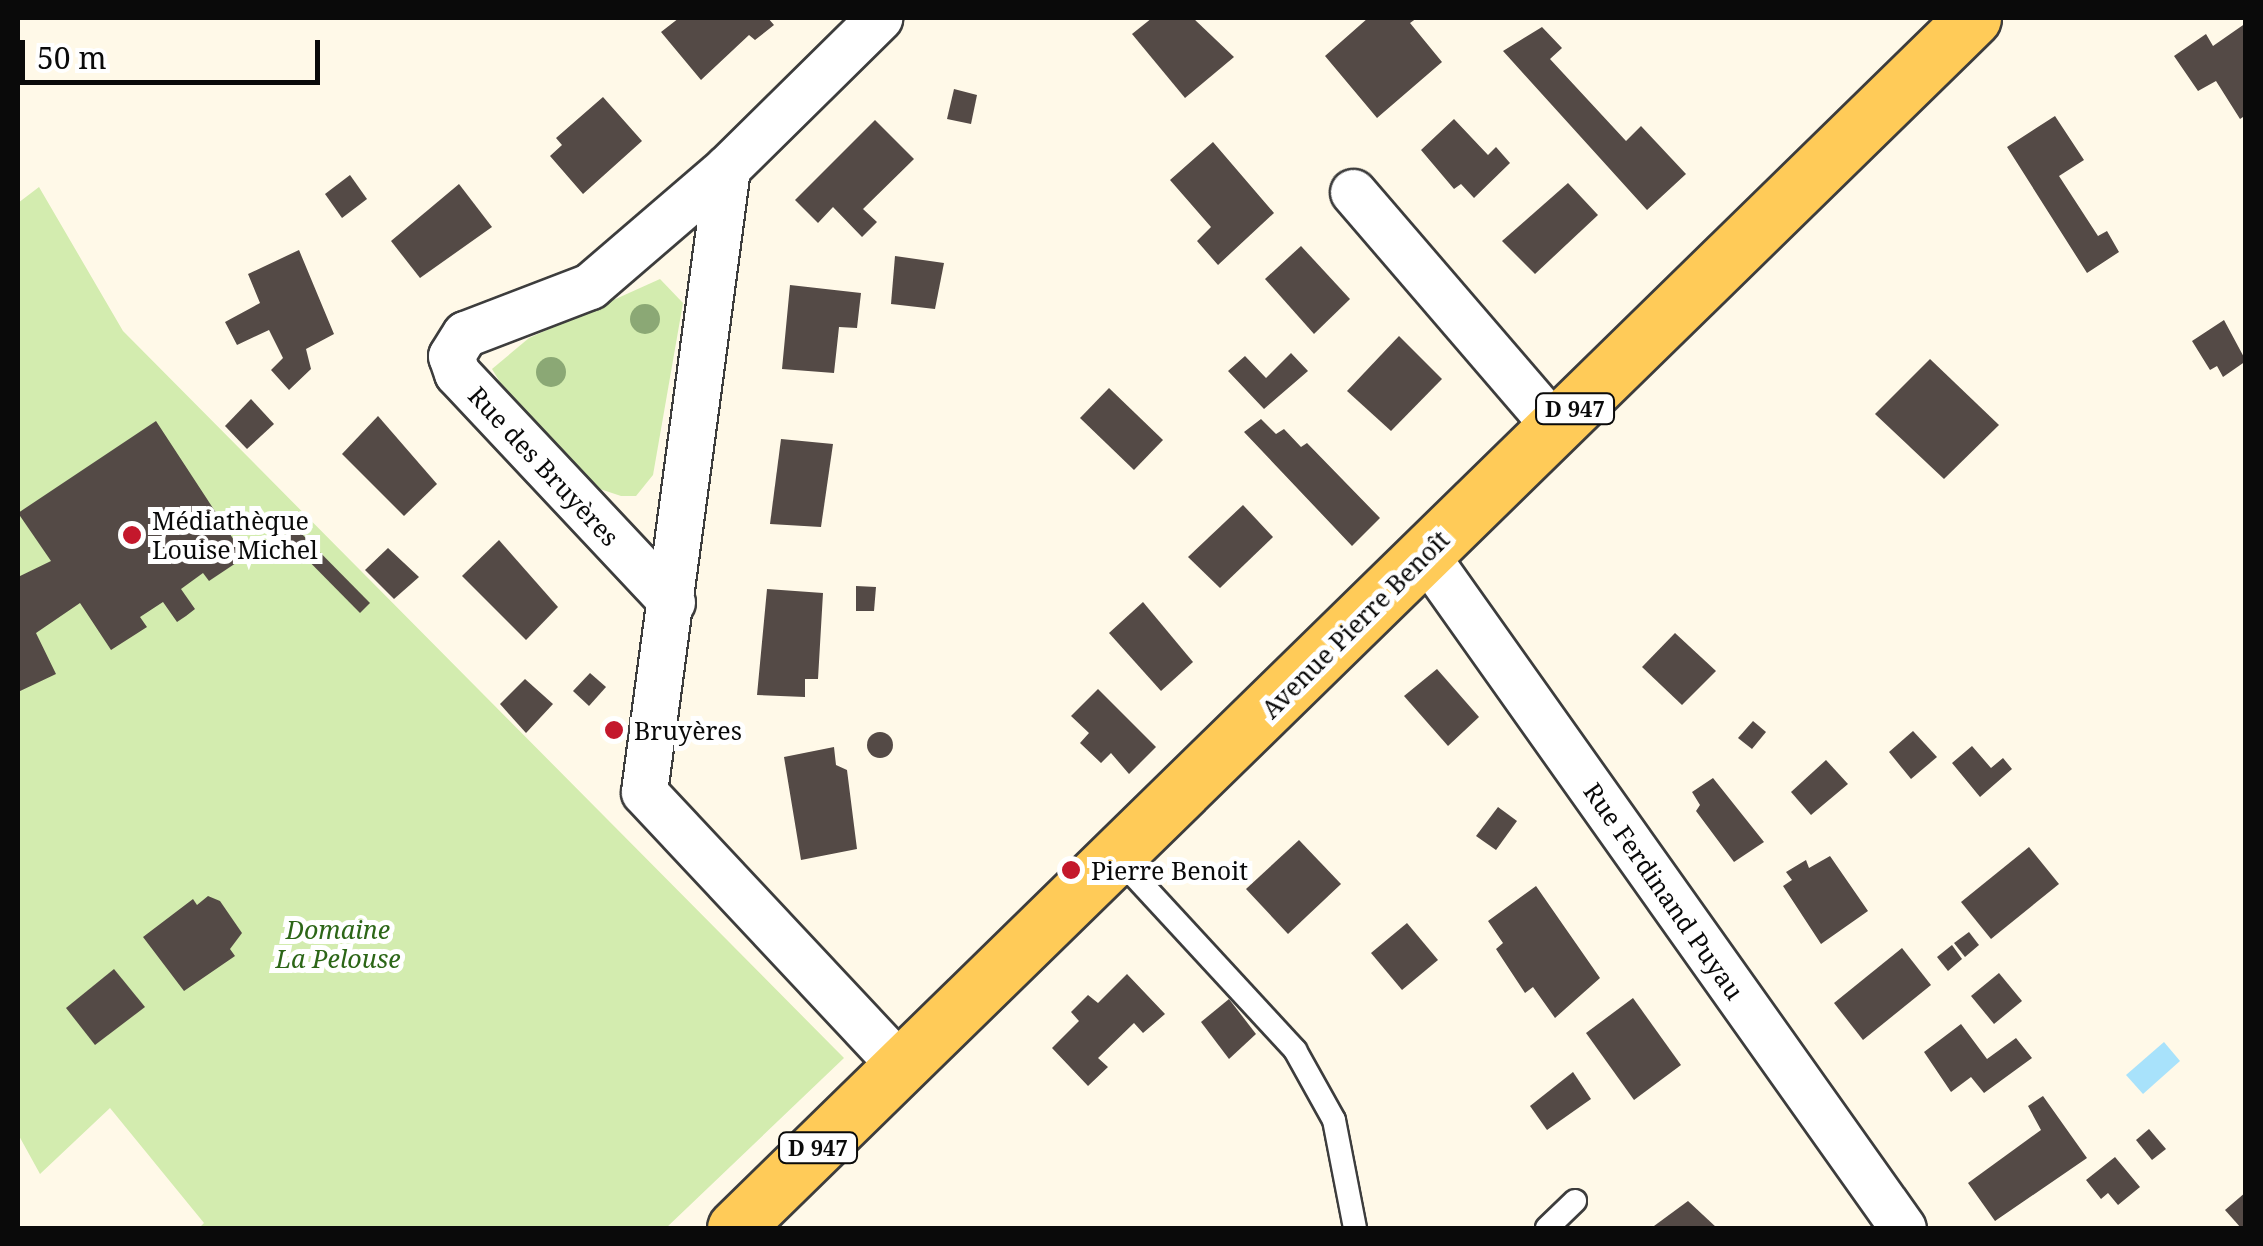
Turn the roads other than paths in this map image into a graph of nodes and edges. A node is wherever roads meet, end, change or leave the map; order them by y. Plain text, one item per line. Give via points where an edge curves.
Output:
1 (879, 18) edge
2 (1949, 25) edge
3 (727, 168) junction
4 (1353, 192) dead end
5 (1556, 428) junction
6 (1426, 554) junction
7 (672, 602) junction
8 (1117, 857) junction
9 (901, 1067) junction
10 (1575, 1201) dead end
11 (735, 1228) edge
12 (1355, 1228) edge
13 (1547, 1228) edge
14 (1902, 1228) edge

1 - 3 street, Rue des Bruyères
2 - 5 main road, Avenue Pierre Benoît / D 947
3 - 7 street
3 - 7 street, Rue des Bruyères via 590,286 465,334 451,356 457,373
4 - 5 street
5 - 6 main road, Avenue Pierre Benoît / D 947
6 - 8 main road, Avenue Pierre Benoît / D 947
6 - 14 street, Rue Ferdinand Puyau
7 - 9 street via 644,792
8 - 9 main road, Avenue Pierre Benoît / D 947
8 - 12 lane via 1295,1050 1334,1120
9 - 11 main road, Avenue Pierre Benoît / D 947
10 - 13 lane

